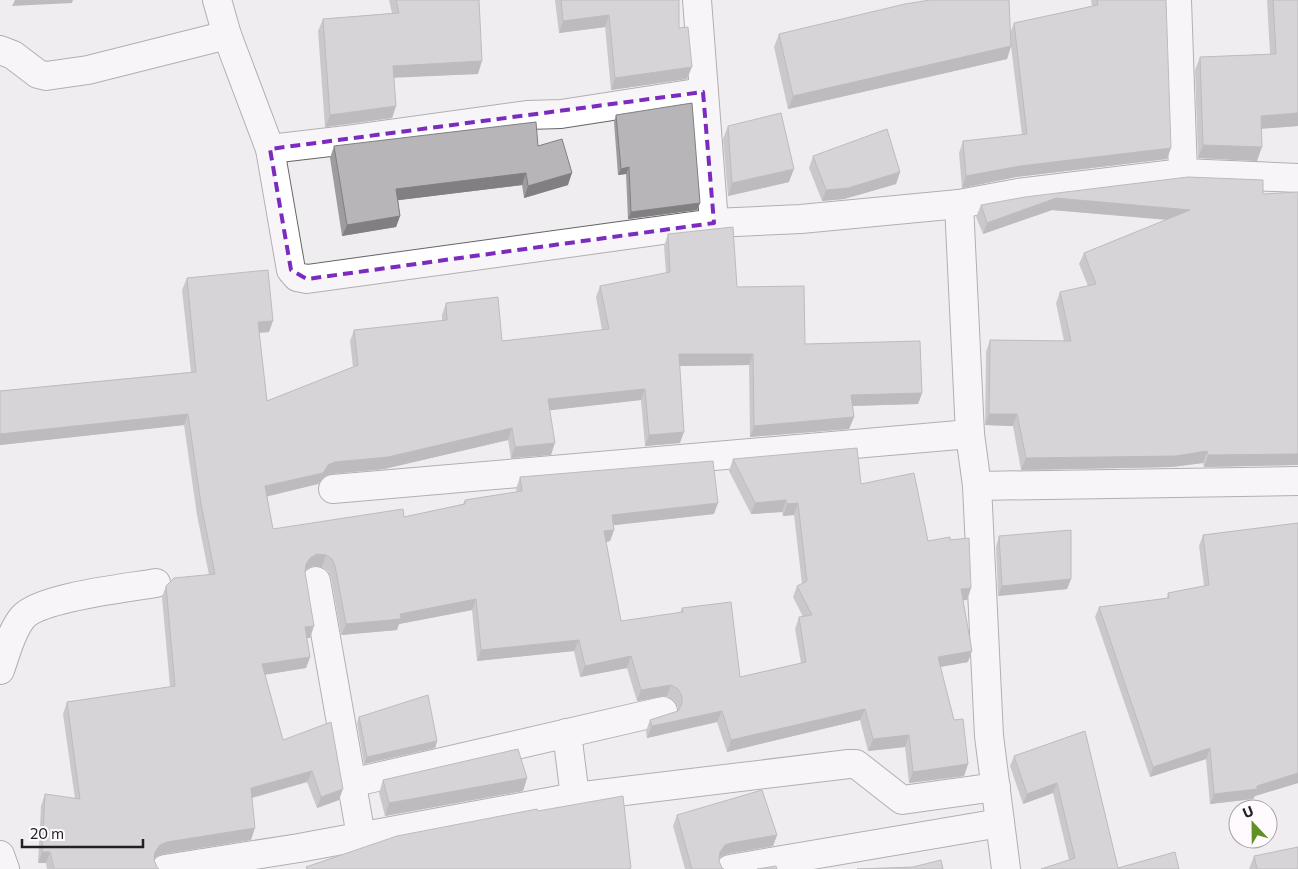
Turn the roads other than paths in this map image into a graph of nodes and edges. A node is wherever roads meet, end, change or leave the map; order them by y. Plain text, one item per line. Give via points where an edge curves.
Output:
1 (217, 0) edge
2 (697, 0) edge
3 (1177, 0) edge
4 (227, 35) junction
5 (0, 50) edge
6 (703, 92) junction
7 (270, 149) junction
8 (1183, 173) junction
9 (1298, 178) edge
10 (959, 204) junction
11 (714, 223) junction
12 (970, 434) junction
13 (1298, 481) edge
14 (977, 486) junction
15 (333, 489) dead end
16 (316, 581) dead end
17 (156, 583) dead end
18 (0, 670) edge
19 (663, 711) dead end
20 (567, 733) junction
21 (352, 783) junction
22 (996, 788) junction
23 (575, 797) junction
24 (1000, 823) junction
25 (361, 836) junction
26 (0, 855) edge
27 (5, 869) edge
28 (165, 869) edge
29 (730, 869) edge
30 (1006, 869) edge

1 - 4 street
2 - 6 street
3 - 8 street
4 - 5 street via 88,70 46,76 38,74 13,54
4 - 7 street
6 - 7 street via 561,114
6 - 11 street
7 - 11 street via 291,270 297,277 307,279
8 - 9 street
8 - 10 street via 1018,193
10 - 11 street via 801,219
10 - 12 street
12 - 14 street
12 - 15 street
13 - 14 street
14 - 22 street via 989,736
16 - 21 street
17 - 18 street via 73,597 41,606 24,616 17,626
19 - 20 street
20 - 21 street
20 - 23 street
21 - 25 street
22 - 23 street via 902,800 856,764 848,764
22 - 24 street
23 - 25 street
24 - 29 street
24 - 30 street
25 - 28 street
26 - 27 street

